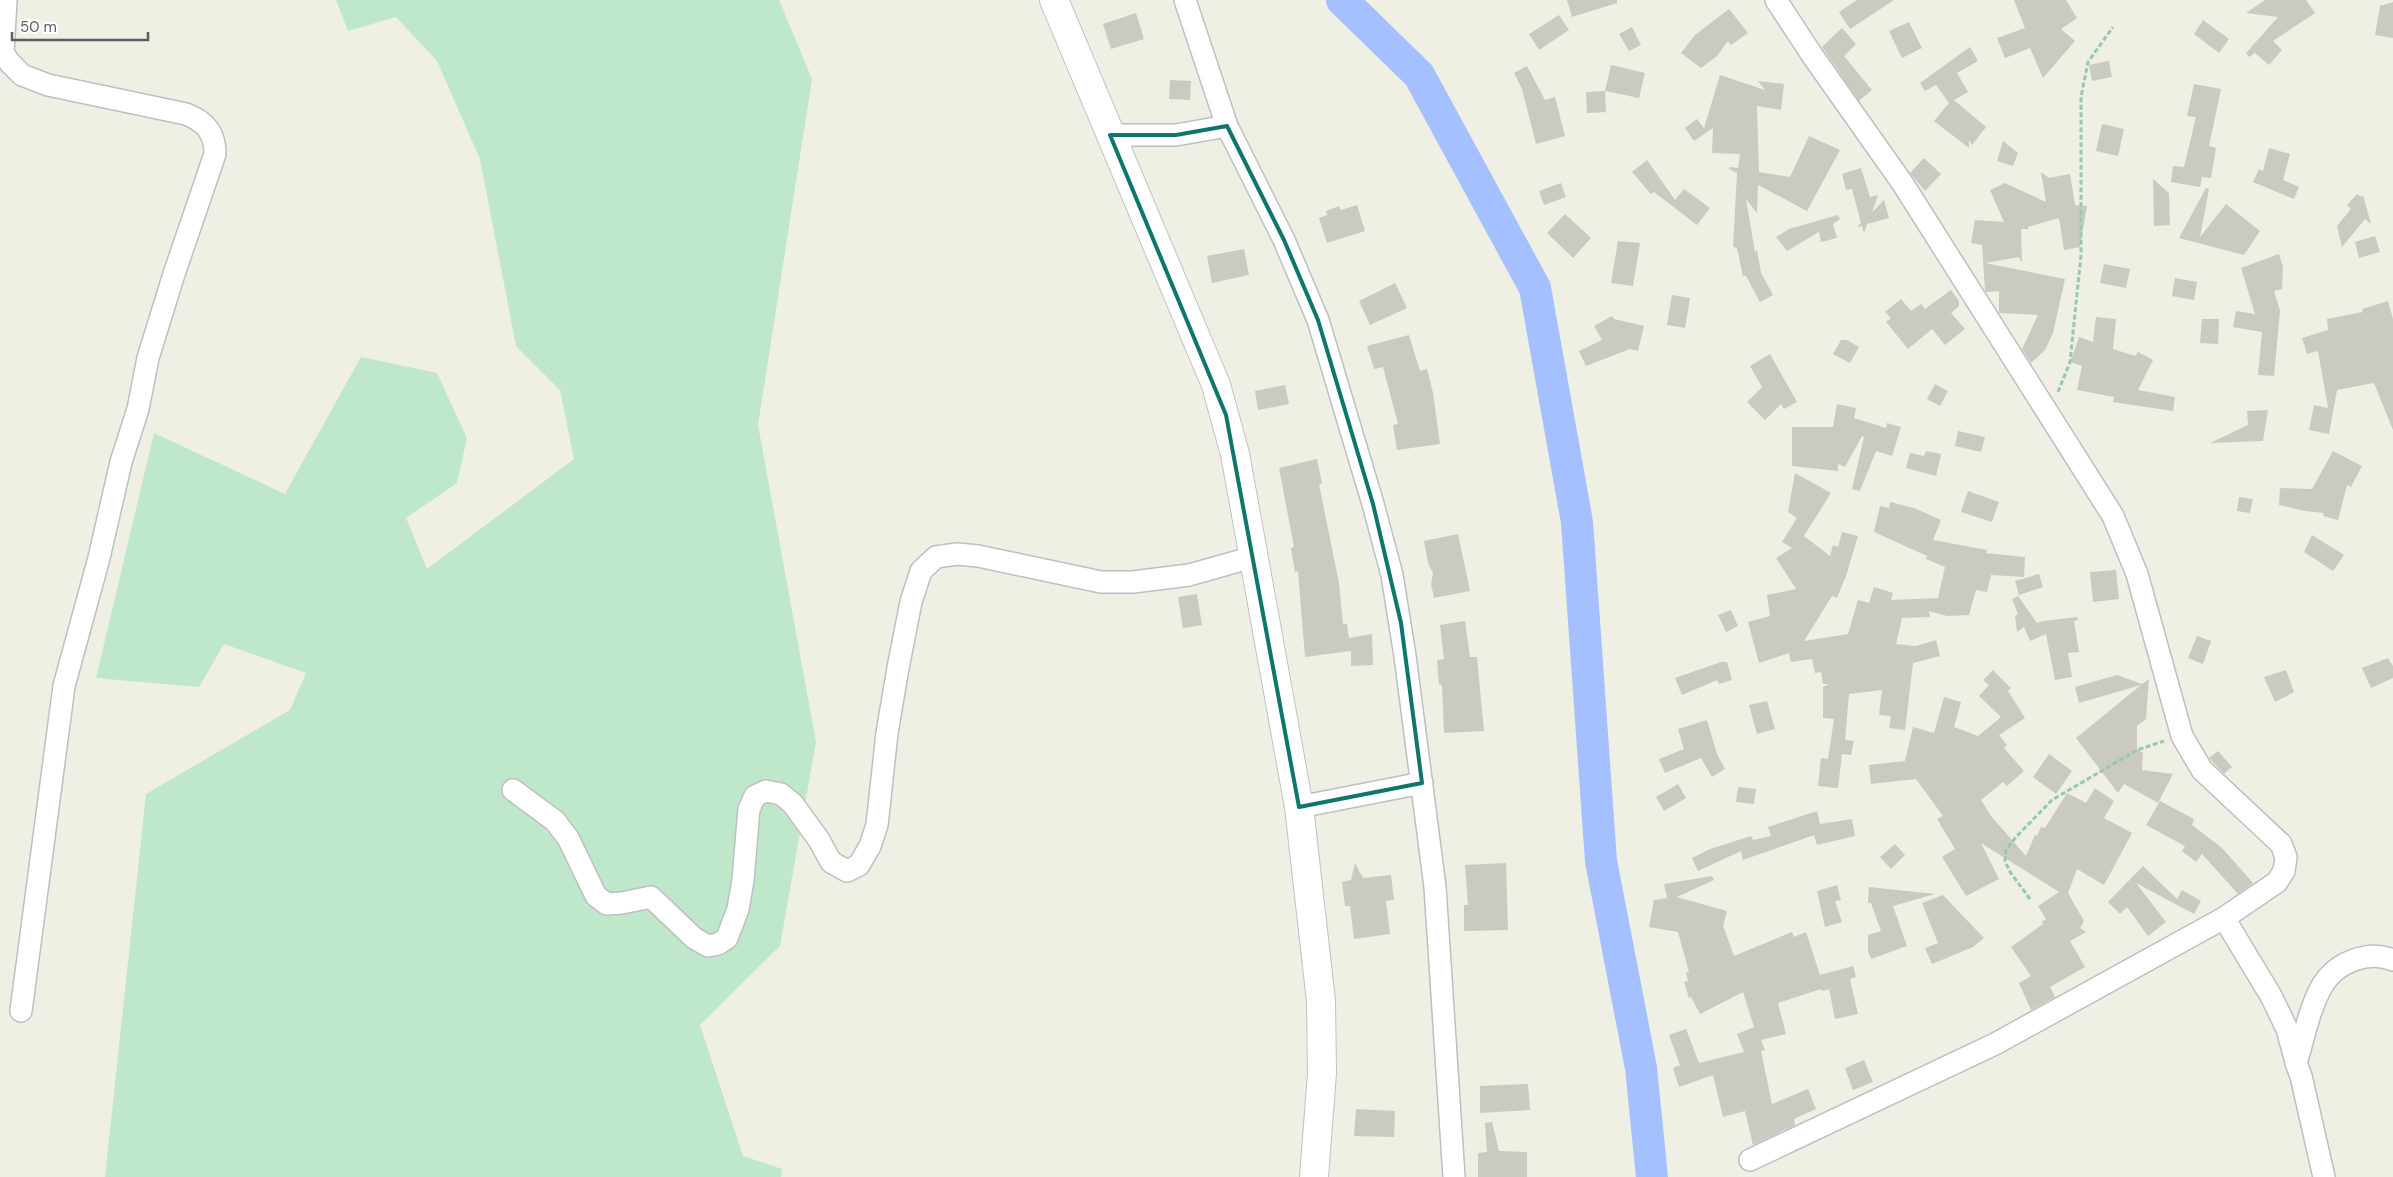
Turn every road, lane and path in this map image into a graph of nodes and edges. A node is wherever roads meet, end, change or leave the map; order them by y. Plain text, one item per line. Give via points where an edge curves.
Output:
1 (6, 0) edge
2 (1054, 0) edge
3 (1186, 0) edge
4 (1776, 0) edge
5 (2113, 27) dead end
6 (1227, 126) junction
7 (1110, 135) junction
8 (2049, 414) junction
9 (1253, 556) junction
10 (2182, 736) junction
11 (1422, 783) junction
12 (513, 790) dead end
13 (1299, 807) junction
14 (2030, 899) dead end
15 (2224, 918) junction
16 (2393, 960) edge
17 (21, 1011) dead end
18 (2296, 1063) junction
19 (1750, 1160) dead end
20 (1314, 1177) edge
21 (1454, 1177) edge
22 (2324, 1177) edge

1 - 17 street via 4,53 22,75 48,85 186,114 206,126 212,134 215,148 148,358 138,409 70,658
2 - 7 street
3 - 6 street
4 - 8 street via 1903,184
5 - 8 path via 2088,62 2081,97 2081,255 2070,362
6 - 7 street via 1176,135
6 - 11 street via 1273,216 1318,320 1373,504 1401,624
7 - 9 street via 1216,385 1234,454
8 - 10 street via 2113,516 2134,565
9 - 12 street via 1189,576 1133,582 1101,582 978,556 957,554 936,558 921,572 911,602 887,733 877,825 860,865 847,871 831,862 793,804 781,794 766,791 756,796 749,809 738,908 727,938 718,944 708,946 694,938 651,897 607,904 596,896 568,838 555,821
9 - 13 street
10 - 14 path via 2137,750 2060,795 2016,837 2006,850 2005,861
10 - 15 street via 2202,770 2281,844 2286,857 2284,871 2277,882
11 - 13 street
11 - 21 street via 1435,887
13 - 20 street via 1321,1001 1322,1073
15 - 18 street via 2288,1029
15 - 19 street via 1995,1044
16 - 18 street via 2361,957 2330,976 2316,1001
18 - 22 street

